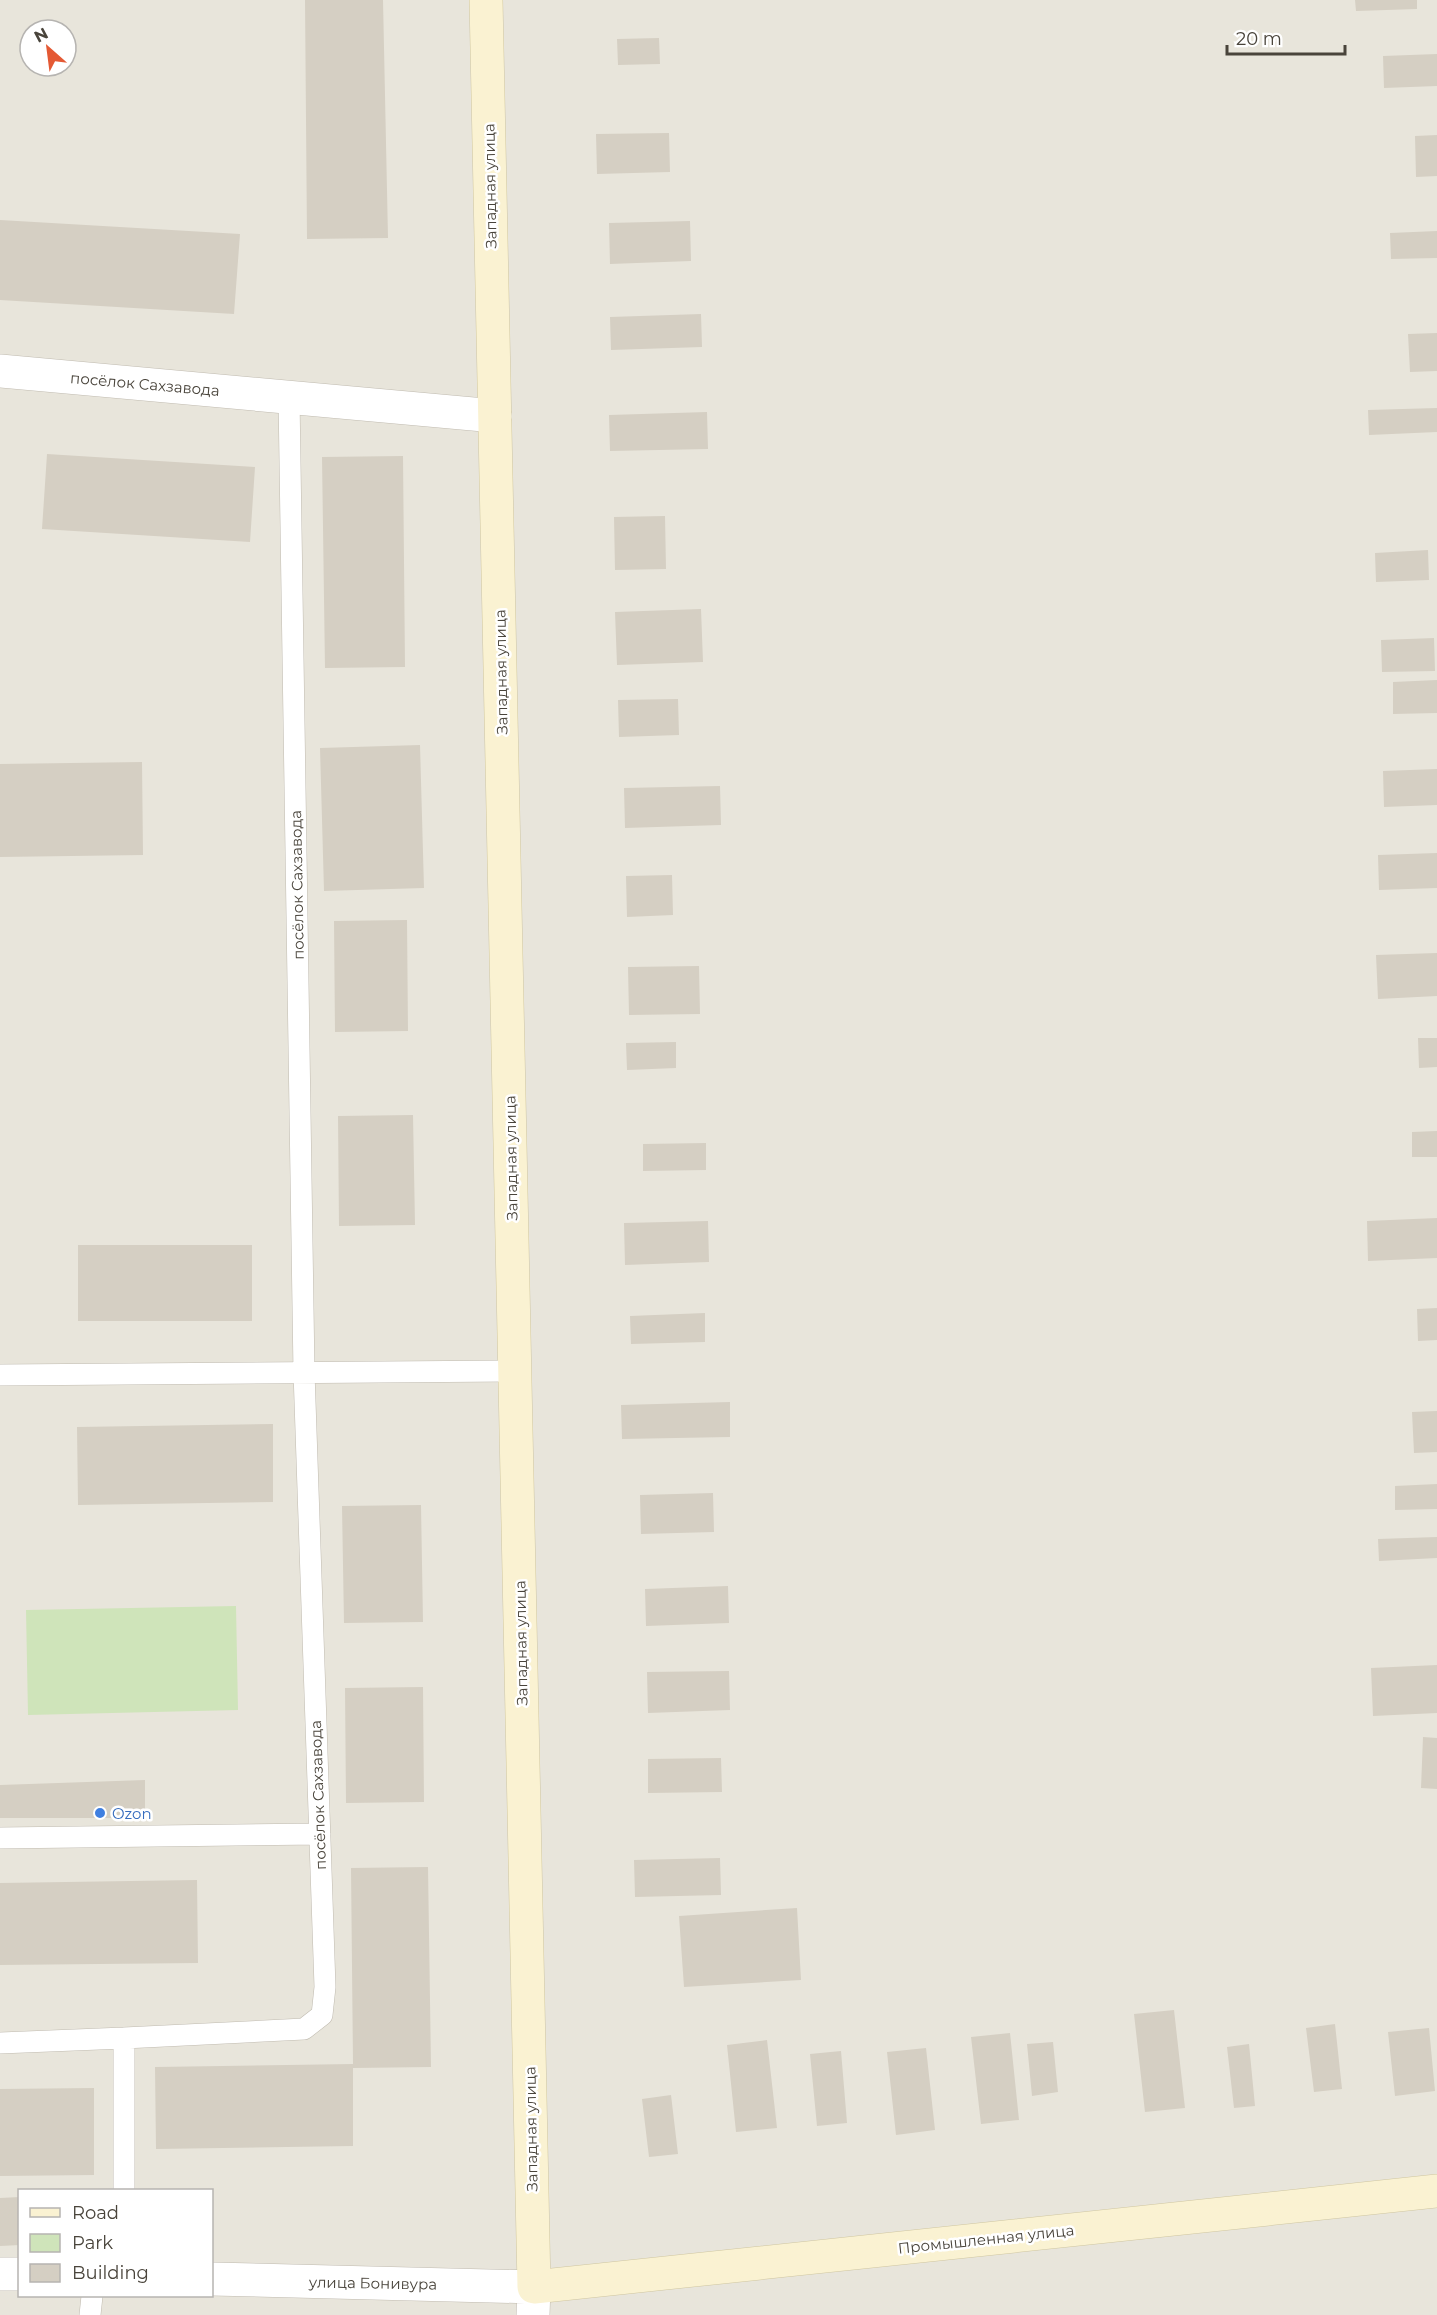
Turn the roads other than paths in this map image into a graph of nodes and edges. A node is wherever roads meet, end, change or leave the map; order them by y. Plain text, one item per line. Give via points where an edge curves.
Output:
1 (486, 0) edge
2 (0, 371) edge
3 (289, 397) junction
4 (495, 416) junction
5 (515, 1371) junction
6 (304, 1372) junction
7 (0, 1375) edge
8 (320, 1834) junction
9 (0, 1838) edge
10 (124, 2038) junction
11 (0, 2043) edge
12 (124, 2189) edge
13 (1437, 2191) edge
14 (0, 2274) edge
15 (18, 2274) edge
16 (213, 2279) edge
17 (92, 2297) edge
18 (533, 2301) edge
19 (90, 2315) edge

1 - 4 street, Западная улица
2 - 3 street, посёлок Сахзавода
3 - 4 street, посёлок Сахзавода
3 - 6 lane, посёлок Сахзавода
4 - 5 street, Западная улица
5 - 6 lane
5 - 18 street, Западная улица
6 - 7 lane
6 - 8 lane, посёлок Сахзавода
8 - 9 lane
8 - 10 lane, посёлок Сахзавода via 325,1987 322,2015 304,2029
10 - 11 lane, посёлок Сахзавода
10 - 12 lane
13 - 18 street, Промышленная улица
14 - 15 street
16 - 18 street, улица Бонивура
17 - 19 lane

